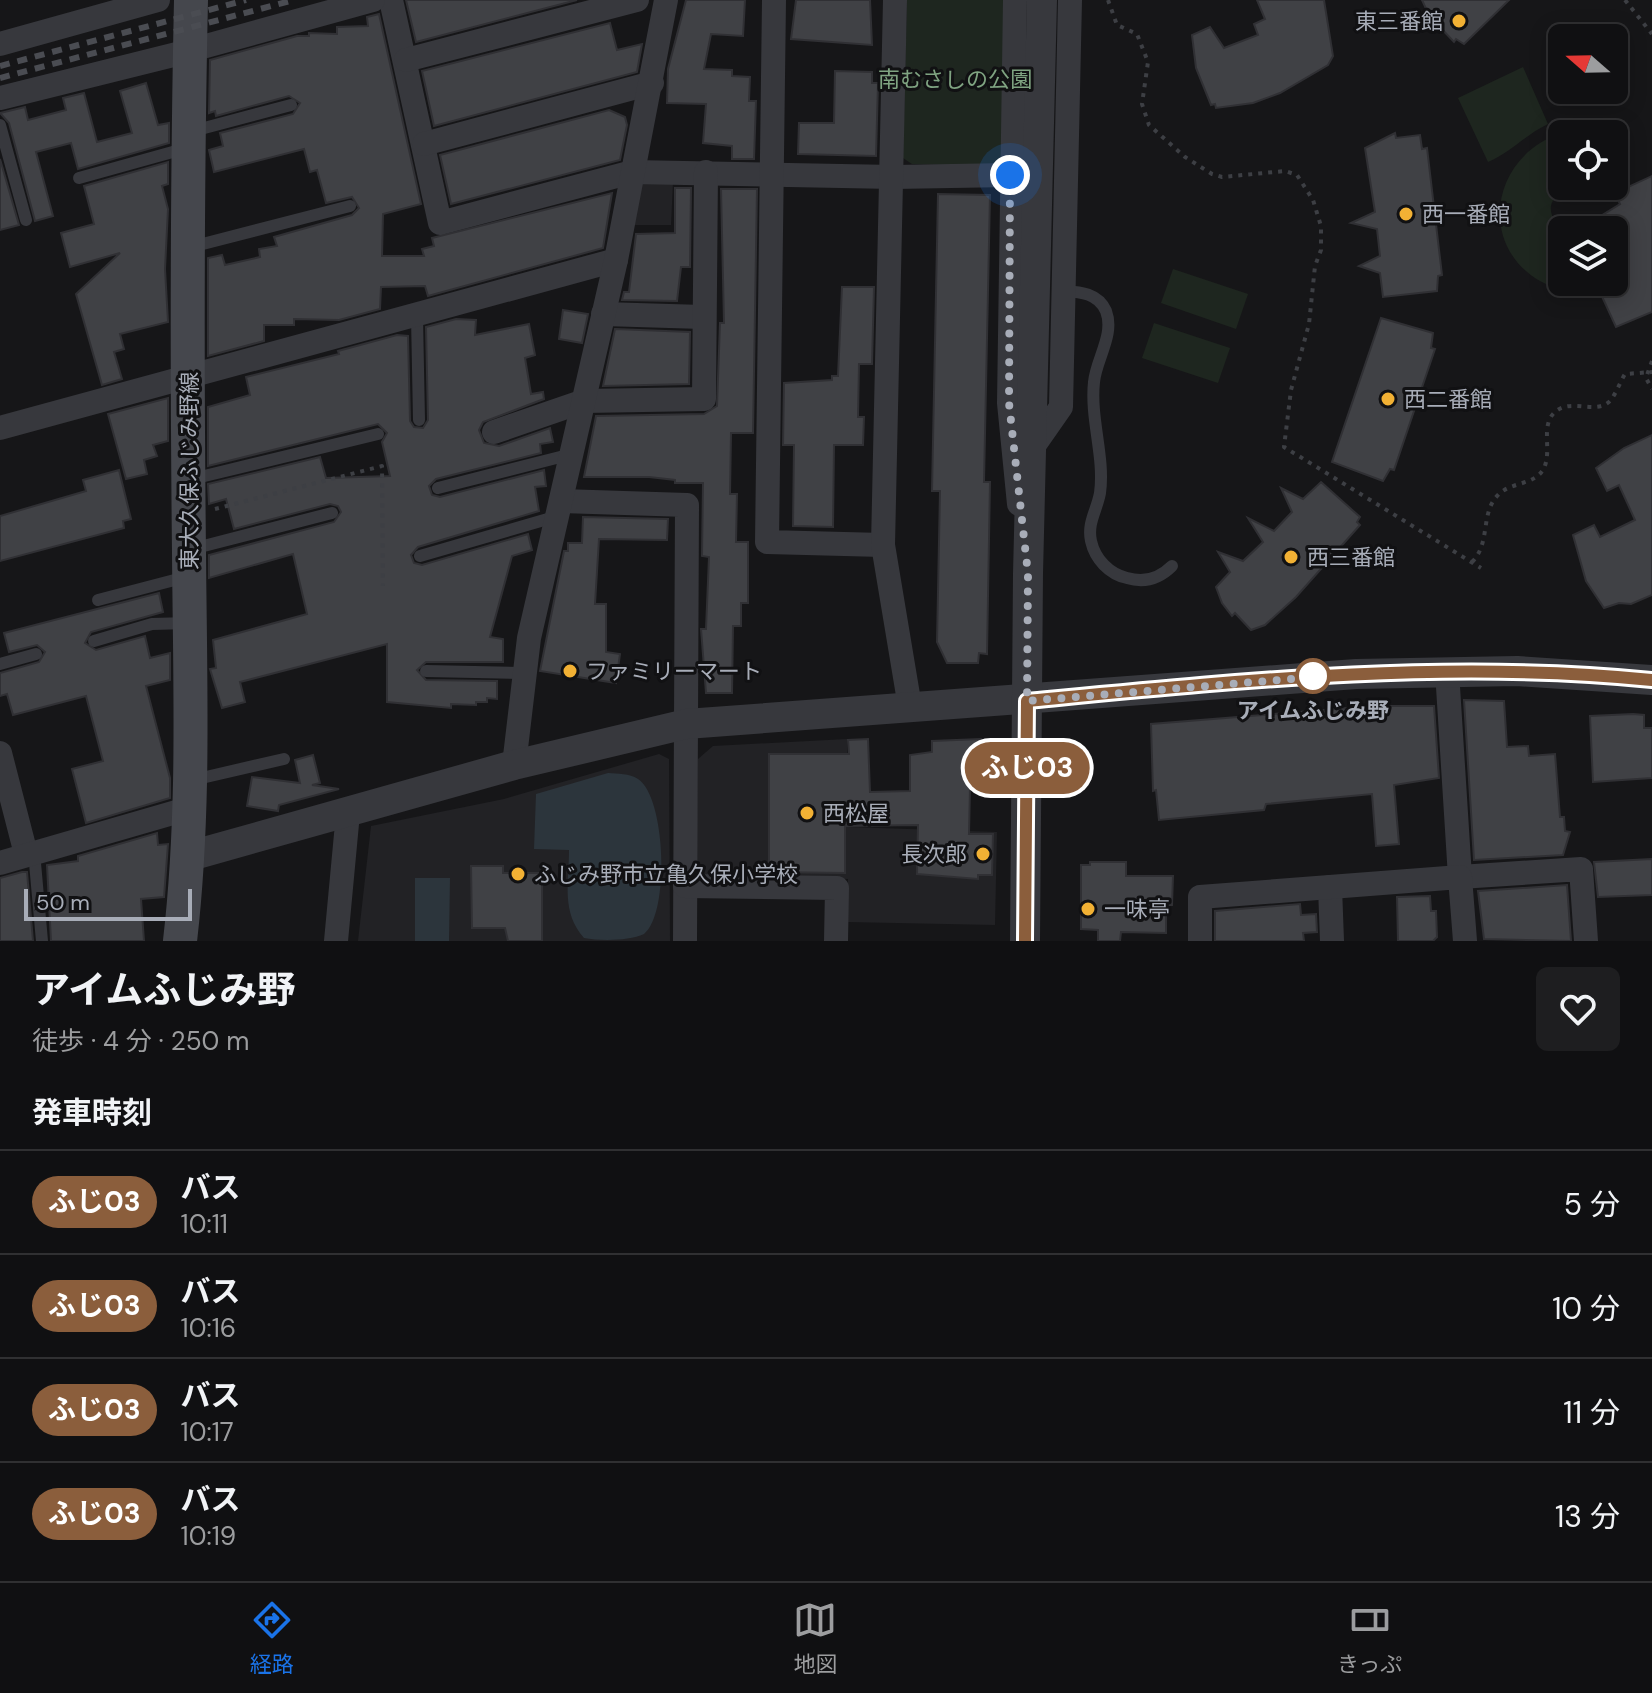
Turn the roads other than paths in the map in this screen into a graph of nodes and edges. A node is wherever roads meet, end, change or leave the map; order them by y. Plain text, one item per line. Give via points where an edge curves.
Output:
1 (158, 0) edge
2 (191, 0) edge
3 (373, 0) edge
4 (391, 0) edge
5 (637, 0) edge
6 (666, 0) edge
7 (774, 0) edge
8 (895, 0) edge
9 (1015, 0) edge
10 (1042, 0) edge
11 (1070, 0) edge
12 (105, 8) edge
13 (0, 44) edge
14 (191, 50) junction
15 (406, 60) junction
16 (652, 83) junction
17 (0, 98) edge
18 (291, 105) dead end
19 (0, 125) edge
20 (190, 140) junction
21 (424, 144) junction
22 (632, 172) junction
23 (706, 172) junction
24 (771, 173) junction
25 (1010, 175) junction
26 (894, 177) junction
27 (79, 178) dead end
28 (350, 206) dead end
29 (26, 220) dead end
30 (190, 247) junction
31 (616, 260) junction
32 (1064, 291) junction
33 (603, 314) junction
34 (417, 317) junction
35 (703, 317) junction
36 (188, 378) junction
37 (584, 401) junction
38 (419, 420) dead end
39 (0, 428) edge
40 (494, 432) dead end
41 (378, 434) dead end
42 (1031, 450) junction
43 (572, 454) junction
44 (189, 480) junction
45 (438, 488) dead end
46 (560, 508) junction
47 (332, 513) dead end
48 (883, 545) junction
49 (420, 556) dead end
50 (189, 563) junction
51 (1172, 566) dead end
52 (1028, 574) junction
53 (98, 600) dead end
54 (190, 623) junction
55 (94, 641) dead end
56 (36, 654) dead end
57 (0, 664) edge
58 (426, 671) dead end
59 (1447, 671) junction
60 (523, 673) junction
61 (1652, 680) edge
62 (1027, 701) junction
63 (910, 707) junction
64 (686, 724) junction
65 (0, 753) edge
66 (284, 759) dead end
67 (514, 765) junction
68 (190, 795) junction
69 (348, 813) junction
70 (30, 853) junction
71 (190, 856) junction
72 (0, 863) edge
73 (1460, 877) junction
74 (685, 886) junction
75 (1330, 887) junction
76 (42, 941) edge
77 (180, 941) edge
78 (336, 941) edge
79 (685, 941) edge
80 (836, 941) edge
81 (1025, 941) edge
82 (1200, 941) edge
83 (1332, 941) edge
84 (1465, 941) edge
85 (1586, 941) edge

1 - 12 street
2 - 14 main road, 東大久保ふじみ野線
3 - 14 street
4 - 15 street
5 - 15 street
6 - 16 street
7 - 24 street
8 - 26 street
9 - 25 street
10 - 42 street
11 - 32 street
12 - 13 street
14 - 17 street
14 - 20 main road, 東大久保ふじみ野線
15 - 21 street
16 - 21 street
16 - 22 street
18 - 20 lane
19 - 29 lane
20 - 27 lane
20 - 30 main road, 東大久保ふじみ野線
21 - 22 street via 440,223
22 - 23 street
22 - 31 street
23 - 24 street
23 - 35 street
24 - 26 street
24 - 48 street via 767,542
25 - 26 street
25 - 52 street via 1009,403
26 - 48 street
28 - 30 lane
30 - 36 main road, 東大久保ふじみ野線
31 - 33 street
31 - 34 street
32 - 42 street via 1061,407
32 - 51 lane via 1096,298 1108,321 1094,384 1100,494 1089,527 1091,542 1104,566 1116,575 1149,580
33 - 35 street
33 - 37 street
34 - 36 street
34 - 38 lane
35 - 37 street via 704,399
36 - 39 street
36 - 44 main road, 東大久保ふじみ野線
37 - 40 street
37 - 43 street
41 - 44 lane
42 - 52 street
43 - 45 lane
43 - 46 street
44 - 50 main road, 東大久保ふじみ野線
46 - 49 lane
46 - 60 street
46 - 64 street via 687,505
47 - 50 lane
48 - 63 street
50 - 53 lane
50 - 54 main road, 東大久保ふじみ野線
52 - 62 street
54 - 55 lane via 152,624
54 - 68 main road, 東大久保ふじみ野線
56 - 57 lane
58 - 60 lane
59 - 61 street
59 - 62 street via 1269,679
59 - 73 street
60 - 67 street
62 - 63 street
62 - 81 street
63 - 64 street via 741,728
64 - 67 street
64 - 74 street
65 - 70 street
66 - 68 lane
67 - 69 street
68 - 70 street
68 - 71 main road, 東大久保ふじみ野線
69 - 71 street
69 - 78 street
70 - 72 street
70 - 76 lane
71 - 77 main road, 東大久保ふじみ野線
73 - 75 street
73 - 84 street
73 - 85 street via 1581,869
74 - 79 street
74 - 80 street via 741,881 837,888
75 - 82 street via 1200,897
75 - 83 street

